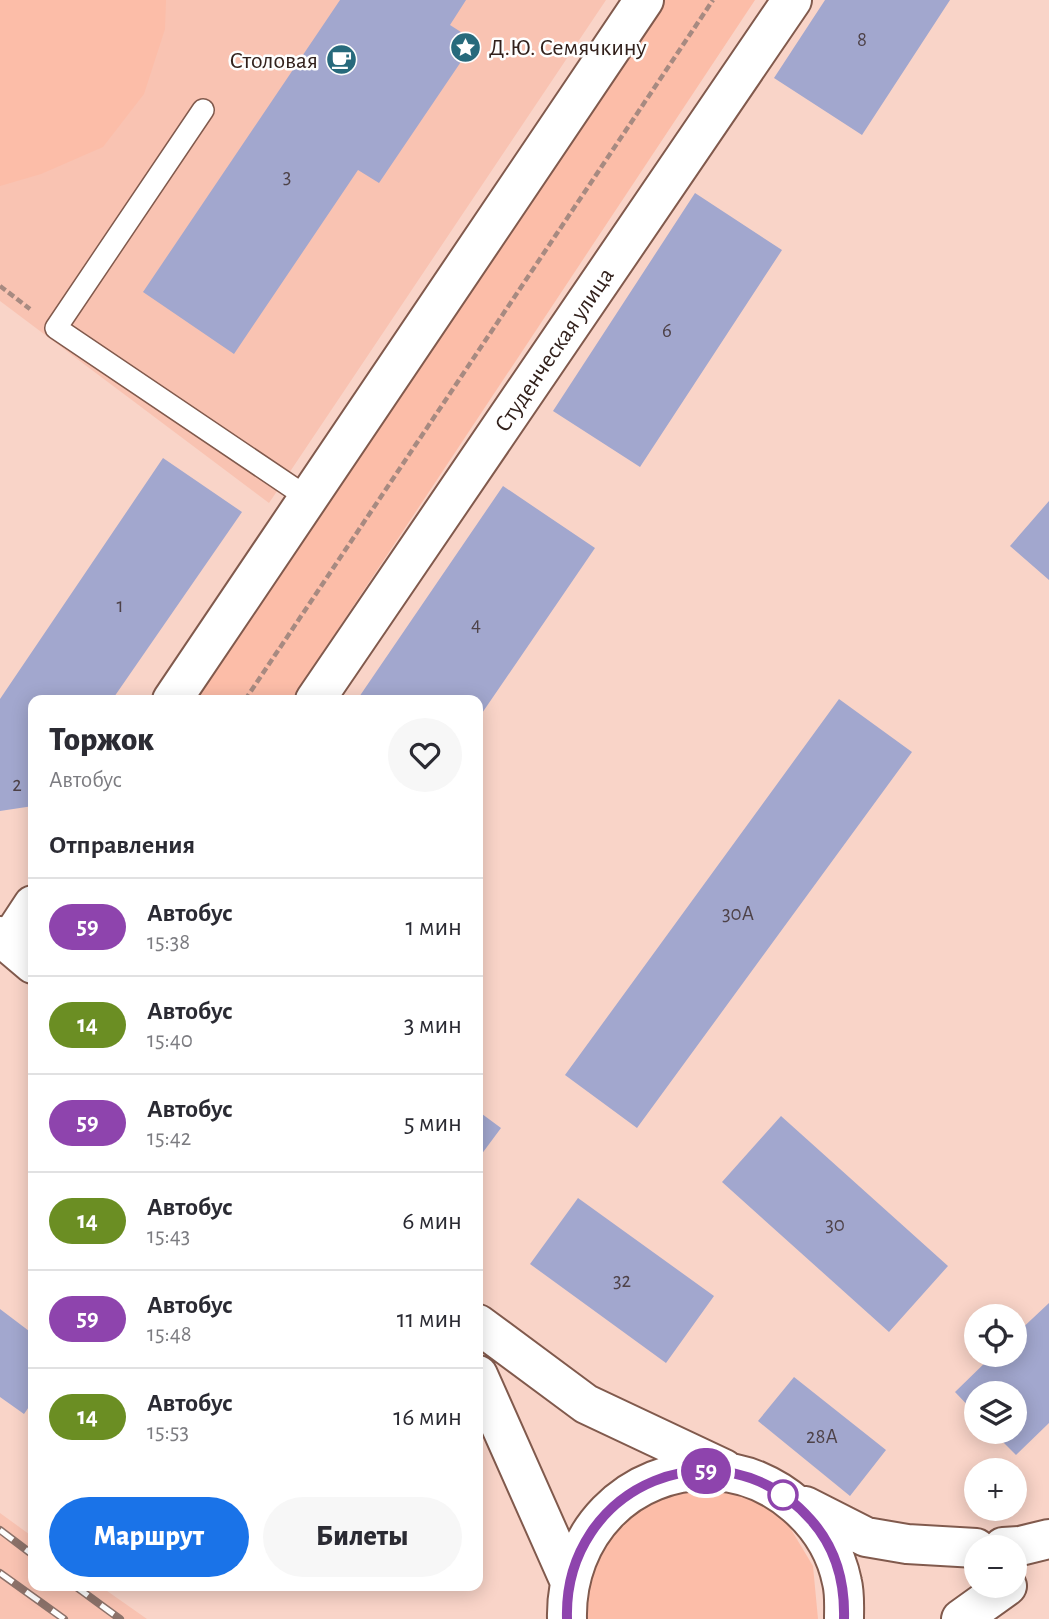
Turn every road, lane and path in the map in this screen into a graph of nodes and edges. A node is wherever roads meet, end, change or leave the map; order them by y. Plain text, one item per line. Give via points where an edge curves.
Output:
1 (643, 0) edge
2 (713, 0) edge
3 (792, 0) edge
4 (203, 110) dead end
5 (308, 498) junction
6 (175, 695) edge
7 (248, 695) edge
8 (318, 695) edge
9 (28, 916) edge
10 (14, 948) edge
11 (483, 1328) edge
12 (483, 1388) edge
13 (736, 1474) junction
14 (789, 1499) junction
15 (1049, 1539) edge
16 (1027, 1544) edge
17 (964, 1547) edge
18 (1049, 1555) edge
19 (1027, 1571) edge
20 (990, 1598) edge
21 (568, 1601) edge
22 (844, 1619) edge
23 (961, 1619) edge

1 - 5 street
2 - 7 path
3 - 8 street, Студенческая улица
4 - 5 lane via 56,328
5 - 6 street
9 - 10 street
11 - 13 street via 586,1404
12 - 21 street
13 - 14 street
13 - 21 street via 676,1474 622,1499 588,1536 575,1563
14 - 17 street via 866,1537
14 - 22 street via 828,1544 842,1581
15 - 16 street
18 - 19 street
20 - 23 street

